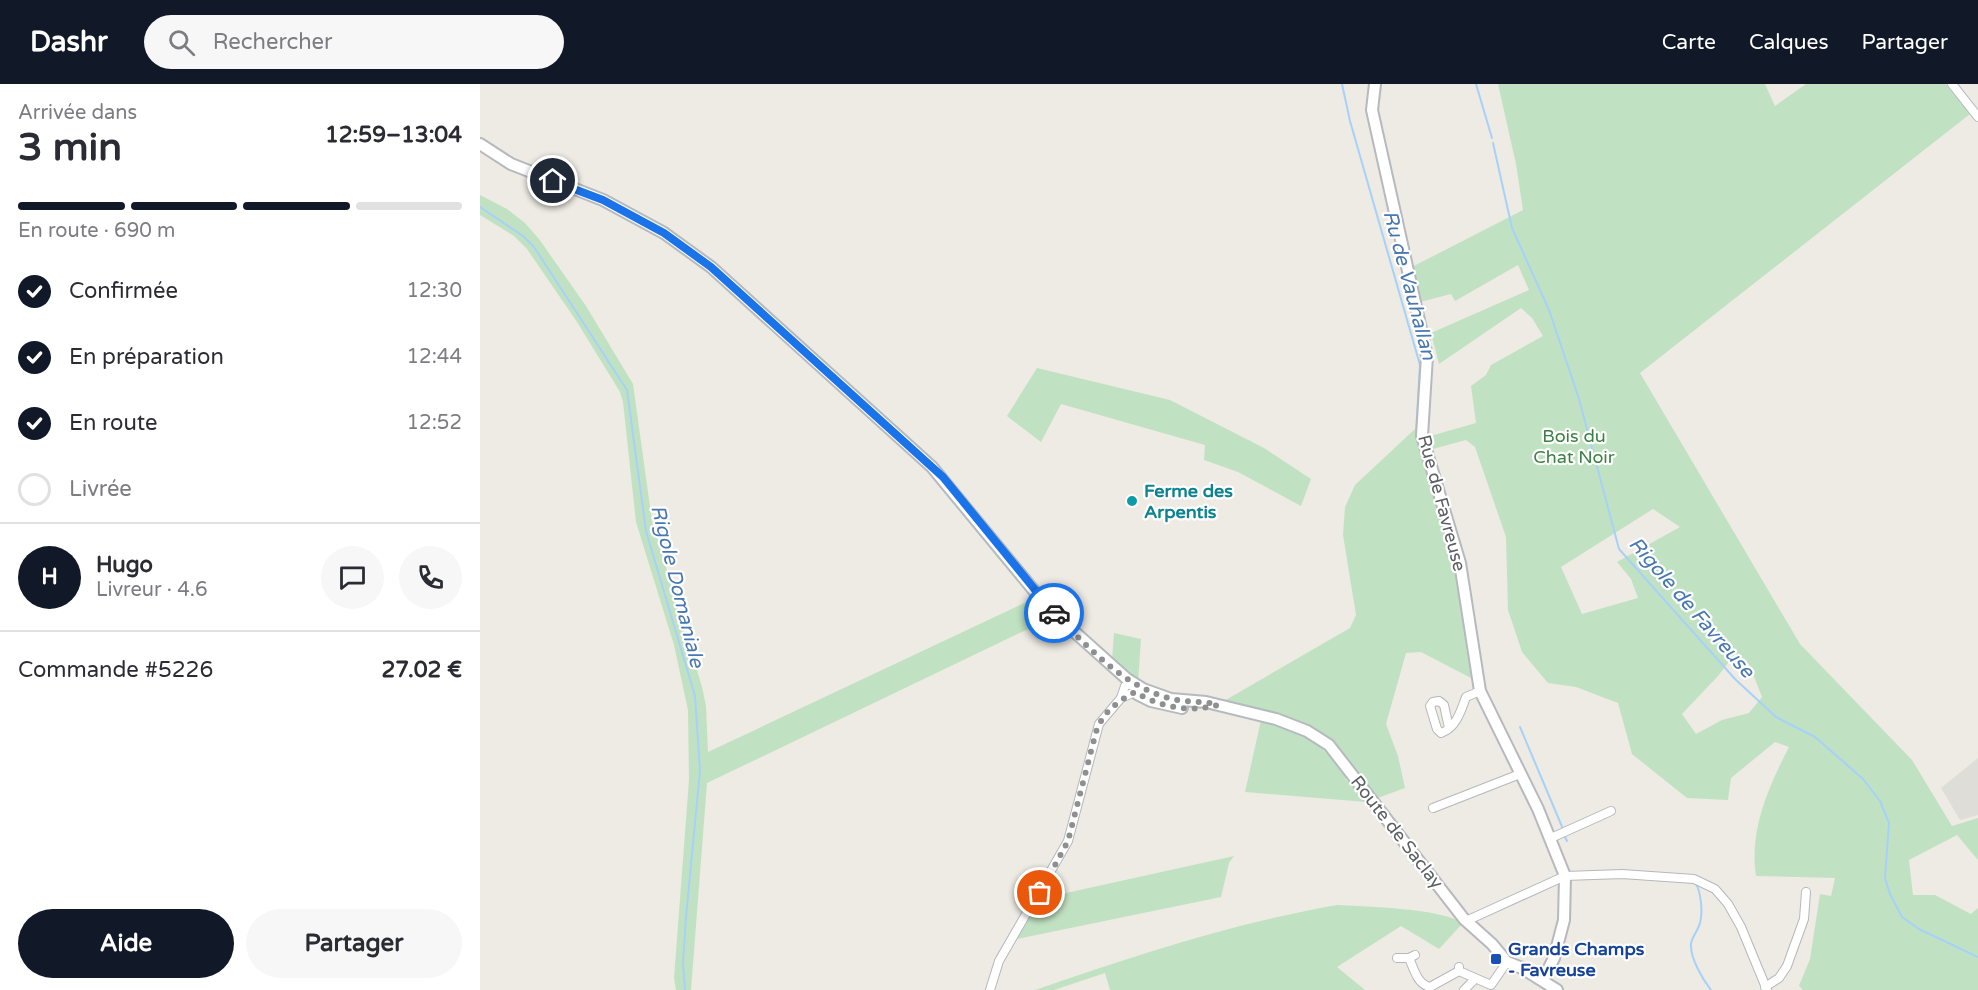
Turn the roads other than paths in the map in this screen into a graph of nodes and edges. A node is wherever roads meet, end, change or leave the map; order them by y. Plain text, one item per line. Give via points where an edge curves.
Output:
1 (1375, 84) edge
2 (1952, 84) edge
3 (1978, 117) edge
4 (481, 145) edge
5 (1105, 661) junction
6 (1130, 689) junction
7 (1479, 691) junction
8 (1155, 694) junction
9 (1218, 705) junction
10 (1449, 728) dead end
11 (1520, 774) junction
12 (1433, 808) dead end
13 (1611, 811) dead end
14 (1560, 834) junction
15 (1564, 876) junction
16 (1806, 892) dead end
17 (1467, 921) junction
18 (1397, 958) dead end
19 (1507, 962) junction
20 (1475, 979) junction
21 (1543, 980) junction
22 (1766, 988) edge
23 (990, 990) edge
24 (1464, 990) edge
25 (1555, 990) edge

1 - 7 main road, Rue de Favreuse via 1371,102 1377,136 1427,356 1422,436 1460,563
2 - 3 street
4 - 5 main road, Route de Saclay via 511,165 603,200 672,238 711,267 943,477 1039,597
5 - 6 main road, Route de Saclay
5 - 8 main road, Route de Saclay
6 - 8 street, Route de Saclay via 1129,684 1148,695
6 - 9 main road, Route de Saclay via 1167,706 1201,709
6 - 23 street via 1103,717 1096,732 1081,799 1063,854 999,961
7 - 10 street via 1466,697
7 - 11 main road, Rue de Favreuse
8 - 9 main road, Route de Saclay
9 - 17 main road, Route de Saclay via 1295,726 1329,745
11 - 12 street
11 - 14 main road, Rue de Favreuse
13 - 14 street
14 - 15 main road, Rue de Favreuse
15 - 17 street
15 - 21 main road, Rue de Favreuse via 1564,920 1554,958
15 - 22 street via 1683,877 1708,885 1725,898 1734,912
16 - 22 street via 1804,919 1787,966
17 - 19 main road, Route de Saclay
18 - 20 street via 1412,957 1425,987 1459,969
19 - 20 street via 1491,985
19 - 21 main road, Route de Saclay
20 - 24 street
21 - 25 main road, Route de Saclay

